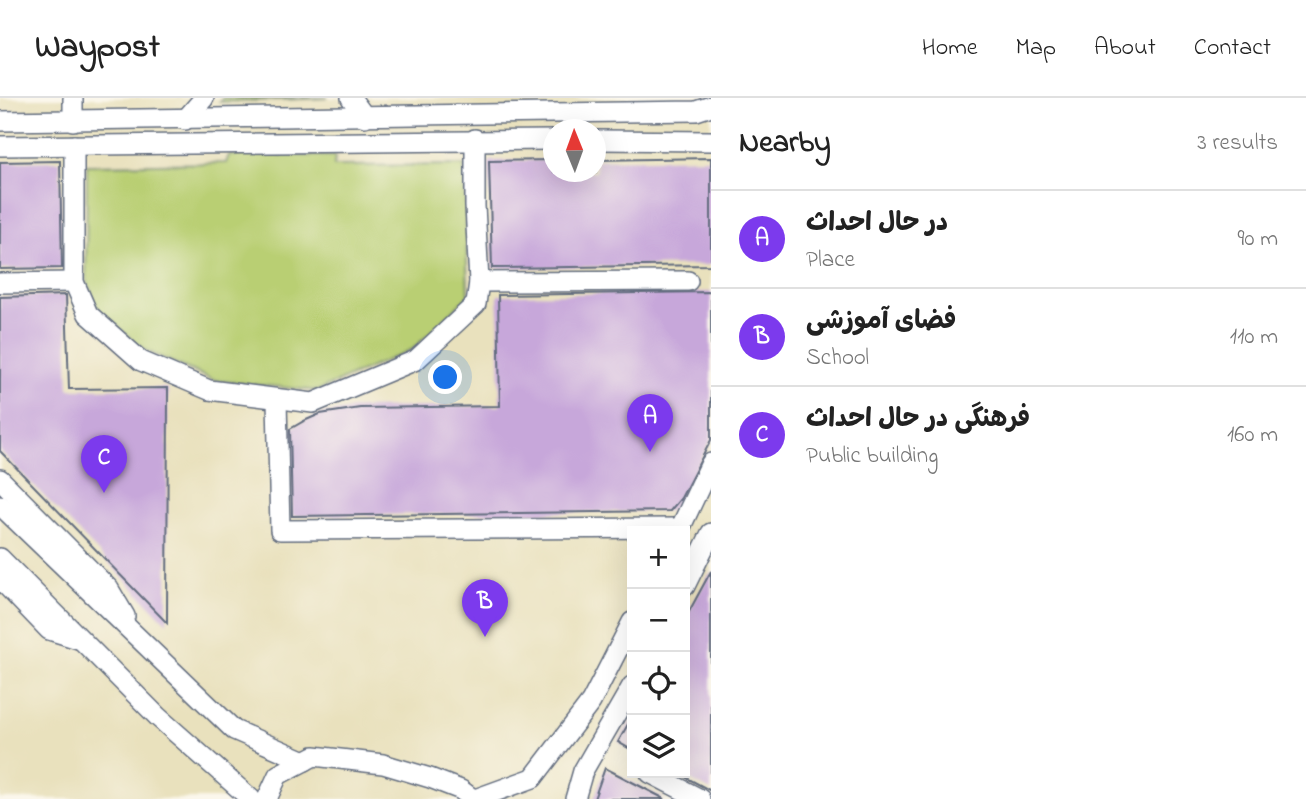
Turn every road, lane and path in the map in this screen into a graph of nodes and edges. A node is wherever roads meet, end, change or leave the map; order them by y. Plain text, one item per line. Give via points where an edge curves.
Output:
1 (73, 98) edge
2 (204, 98) edge
3 (351, 98) edge
4 (711, 106) edge
5 (475, 107) edge
6 (608, 113) junction
7 (366, 117) junction
8 (185, 120) junction
9 (0, 121) edge
10 (73, 121) junction
11 (606, 121) edge
12 (475, 139) junction
13 (543, 139) edge
14 (606, 140) edge
15 (711, 141) edge
16 (74, 145) junction
17 (0, 146) edge
18 (688, 281) dead end
19 (75, 282) junction
20 (480, 282) junction
21 (0, 283) edge
22 (277, 400) junction
23 (711, 464) edge
24 (0, 479) edge
25 (0, 505) edge
26 (681, 526) edge
27 (627, 530) edge
28 (711, 533) edge
29 (0, 558) edge
30 (690, 576) edge
31 (0, 579) edge
32 (627, 632) edge
33 (138, 638) junction
34 (82, 640) junction
35 (627, 695) edge
36 (305, 761) junction
37 (660, 778) edge
38 (251, 799) edge
39 (267, 799) edge
40 (474, 799) edge
41 (575, 799) edge
42 (700, 799) edge

1 - 10 street
2 - 8 street
3 - 7 street
4 - 6 street via 696,111
5 - 6 street
5 - 7 street
6 - 11 street
7 - 8 street
8 - 10 street
9 - 10 street
12 - 13 street
12 - 16 street
12 - 20 street
14 - 15 street
16 - 17 street
16 - 19 street
18 - 20 street
19 - 21 street
19 - 22 street via 88,314 141,361 209,390
20 - 22 street via 476,304 416,360 313,403
22 - 27 street via 280,530
23 - 26 street
24 - 33 street via 109,589
25 - 33 street
28 - 30 street
29 - 34 street
31 - 34 street via 49,630
32 - 40 street via 591,702 533,778
33 - 36 street via 234,730
34 - 38 street via 158,717
35 - 41 street via 583,771
36 - 39 street via 278,775
36 - 40 street via 314,757 383,764 430,778
37 - 42 street

